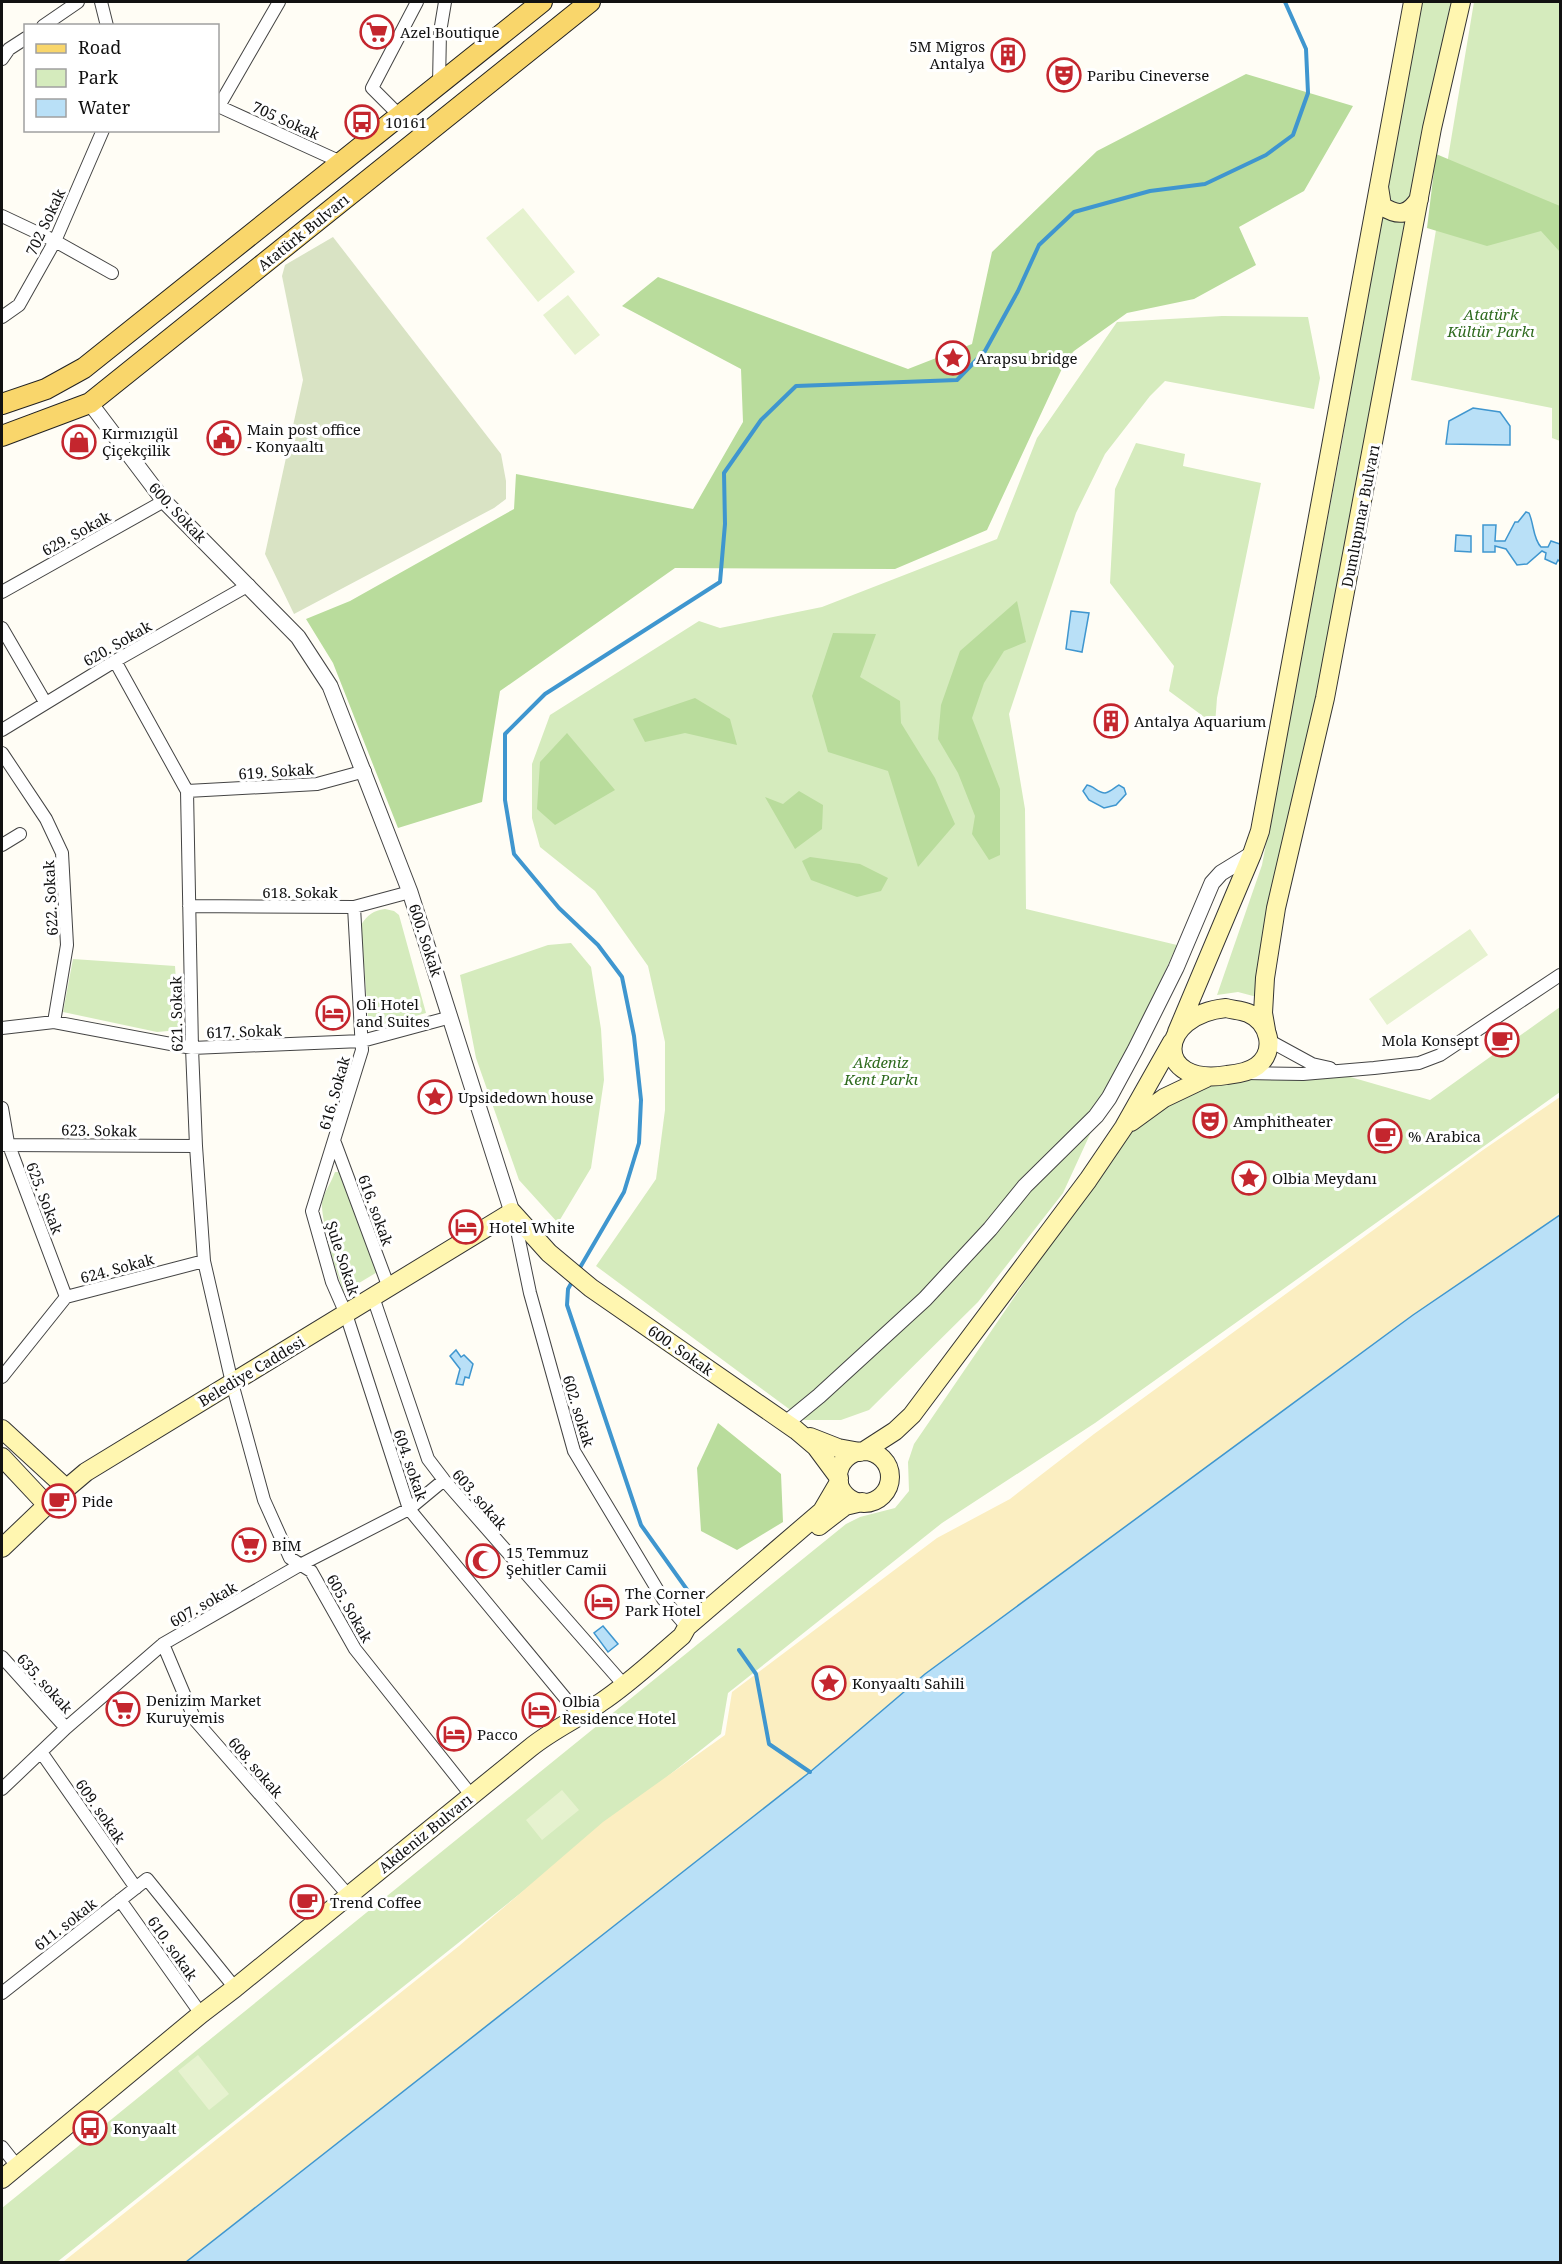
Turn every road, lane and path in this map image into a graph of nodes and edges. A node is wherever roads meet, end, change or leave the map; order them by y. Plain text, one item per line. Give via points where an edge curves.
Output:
1 (78, 2) edge
2 (101, 2) edge
3 (279, 2) edge
4 (417, 2) edge
5 (445, 2) edge
6 (542, 2) edge
7 (590, 2) edge
8 (1413, 2) edge
9 (1461, 2) edge
10 (46, 24) edge
11 (106, 24) edge
12 (24, 39) edge
13 (2, 59) edge
14 (440, 84) junction
15 (219, 104) edge
16 (219, 106) edge
17 (399, 116) junction
18 (102, 132) edge
19 (341, 162) junction
20 (1379, 186) junction
21 (1419, 199) junction
22 (2, 216) edge
23 (55, 241) junction
24 (112, 273) dead end
25 (2, 317) edge
26 (90, 403) junction
27 (2, 404) edge
28 (2, 436) edge
29 (164, 501) junction
30 (249, 585) junction
31 (2, 592) edge
32 (2, 628) edge
33 (115, 661) junction
34 (45, 702) junction
35 (2, 730) edge
36 (2, 753) edge
37 (365, 771) junction
38 (188, 791) junction
39 (20, 834) dead end
40 (2, 845) edge
41 (1252, 854) junction
42 (410, 892) junction
43 (189, 906) junction
44 (354, 907) junction
45 (1560, 975) edge
46 (451, 1017) junction
47 (54, 1022) junction
48 (2, 1028) edge
49 (1267, 1035) junction
50 (1174, 1037) junction
51 (362, 1041) junction
52 (192, 1048) junction
53 (1340, 1070) junction
54 (1242, 1073) junction
55 (1206, 1078) junction
56 (2, 1108) edge
57 (1124, 1127) junction
58 (335, 1143) junction
59 (5, 1144) edge
60 (196, 1146) junction
61 (512, 1212) junction
62 (204, 1261) junction
63 (381, 1292) junction
64 (66, 1297) junction
65 (346, 1314) junction
66 (2, 1377) edge
67 (232, 1383) junction
68 (912, 1415) junction
69 (791, 1426) junction
70 (2, 1429) edge
71 (862, 1451) junction
72 (2, 1457) edge
73 (890, 1473) junction
74 (444, 1480) junction
75 (839, 1480) junction
76 (66, 1488) junction
77 (862, 1502) junction
78 (47, 1505) junction
79 (409, 1509) junction
80 (2, 1548) edge
81 (300, 1565) junction
82 (685, 1631) junction
83 (163, 1644) junction
84 (2, 1657) edge
85 (624, 1685) junction
86 (580, 1716) junction
87 (66, 1728) junction
88 (41, 1752) junction
89 (2, 1789) edge
90 (471, 1795) junction
91 (136, 1887) junction
92 (348, 1895) junction
93 (120, 1900) junction
94 (236, 1988) junction
95 (2, 1993) edge
96 (201, 2014) junction
97 (2, 2146) edge
98 (17, 2166) junction
99 (2, 2179) edge

1 - 10 street
2 - 11 street
3 - 15 street
4 - 17 street via 372,88
5 - 14 street via 440,32
6 - 14 main road, Atatürk Bulvarı
7 - 26 main road, Atatürk Bulvarı
8 - 20 main road
9 - 21 main road, Dumlupınar Bulvarı
12 - 13 street
14 - 17 main road, Atatürk Bulvarı
16 - 19 street, 705 Sokak
17 - 19 main road, Atatürk Bulvarı
18 - 23 street, 702 Sokak
19 - 27 main road, Atatürk Bulvarı via 84,368 46,389
20 - 21 main road via 1382,206 1393,213 1404,213
20 - 41 main road via 1260,831
21 - 49 main road, Dumlupınar Bulvarı via 1325,698 1275,908 1265,978 1263,1013
22 - 23 street
23 - 24 street
23 - 25 street, 702 Sokak via 19,306
26 - 28 main road, Atatürk Bulvarı
26 - 29 street, 600. Sokak
29 - 30 street, 600. Sokak
29 - 31 street, 629. Sokak
30 - 33 street, 620. Sokak
30 - 37 street, 600. Sokak via 298,637 330,686
32 - 34 street
33 - 34 street, 620. Sokak
33 - 38 street, 621. Sokak
34 - 35 street, 620. Sokak
36 - 47 street, 622. Sokak via 46,819 62,853 68,945
37 - 38 street, 619. Sokak via 317,784
37 - 42 street, 600. Sokak
38 - 43 street, 621. Sokak
39 - 40 street
41 - 50 main road
41 - 69 street via 1212,883 1176,968 1096,1116 1033,1178 925,1299
42 - 44 street, 618. Sokak
42 - 46 street, 600. Sokak
43 - 44 street, 618. Sokak
43 - 52 street, 621. Sokak
44 - 51 street, 616. Sokak
45 - 53 street via 1440,1055 1416,1063
46 - 51 street, 617. Sokak
46 - 61 street, 600. Sokak
47 - 48 street, 617. Sokak
47 - 52 street, 617. Sokak
49 - 50 main road via 1250,1014 1226,1008 1199,1015 1181,1026
49 - 53 street via 1312,1064
49 - 54 main road via 1268,1050 1263,1060
50 - 55 main road via 1173,1053 1178,1065 1193,1076
50 - 57 main road
51 - 52 street, 617. Sokak
51 - 58 street, 616. Sokak
52 - 60 street, 621. Sokak
53 - 54 street via 1285,1075
54 - 55 main road
55 - 57 main road via 1164,1098
56 - 59 street, 625. Sokak
57 - 68 main road
58 - 63 street, 616. sokak
58 - 65 street, Şule Sokak via 312,1211 332,1282
59 - 60 street, 623. Sokak
59 - 64 street, 625. Sokak
60 - 62 street, 621. Sokak
61 - 63 main road, Belediye Caddesi
61 - 69 main road, 600. Sokak via 549,1253 591,1288
61 - 82 street, 602. sokak via 574,1451
62 - 64 street, 624. Sokak
62 - 67 street, 621. Sokak
63 - 65 main road, Belediye Caddesi
63 - 74 street, 603. sokak via 428,1459
64 - 66 street, 624. Sokak
65 - 67 main road, Belediye Caddesi
65 - 79 street, 604. sokak
67 - 76 main road, Belediye Caddesi
67 - 81 street, 605. Sokak via 264,1500 290,1558
68 - 71 main road via 895,1431
68 - 73 main road via 893,1453
69 - 71 main road via 819,1442
69 - 75 main road via 822,1454
70 - 76 main road
71 - 73 main road via 878,1455
71 - 75 main road via 844,1461
72 - 78 main road
73 - 77 main road via 888,1486 880,1497
74 - 79 street, 607. sokak
74 - 85 street, 603. sokak
75 - 77 main road via 845,1493
75 - 82 main road, Akdeniz Bulvarı via 822,1511
76 - 78 main road, Belediye Caddesi
77 - 82 main road via 835,1513 691,1631
78 - 80 main road, Belediye Caddesi
79 - 81 street, 607. sokak
79 - 86 street, 604. sokak
81 - 83 street, 607. sokak
81 - 90 street, 605. Sokak via 311,1570 355,1649
82 - 85 main road, Akdeniz Bulvarı
83 - 87 street, 607. sokak
83 - 92 street, 608. sokak via 195,1720
84 - 87 street, 635. sokak
85 - 86 main road, Akdeniz Bulvarı
86 - 90 main road, Akdeniz Bulvarı via 546,1735
87 - 88 street, 607. sokak
88 - 89 street, 607. sokak
88 - 91 street, 609. sokak
90 - 92 main road, Akdeniz Bulvarı
91 - 93 street, 611. sokak
91 - 94 street, 611. sokak via 147,1879
92 - 94 main road, Akdeniz Bulvarı
93 - 95 street, 611. sokak
93 - 96 street, 610. sokak
94 - 96 main road, Akdeniz Bulvarı
96 - 98 main road, Akdeniz Bulvarı
97 - 98 street
98 - 99 main road, Akdeniz Bulvarı

